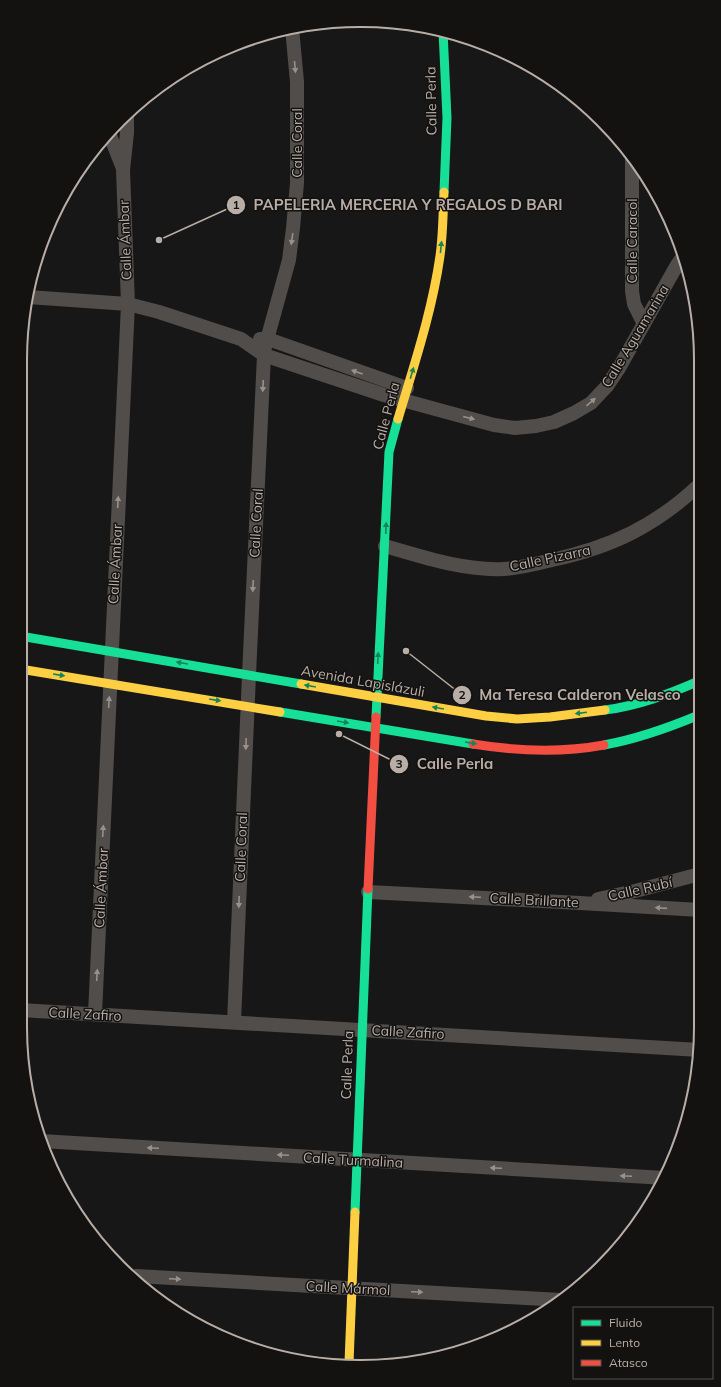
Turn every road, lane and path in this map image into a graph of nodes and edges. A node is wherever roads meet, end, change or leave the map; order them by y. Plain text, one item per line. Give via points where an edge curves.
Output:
1 (293, 34) edge
2 (443, 37) edge
3 (127, 123) edge
4 (111, 139) edge
5 (632, 167) edge
6 (123, 170) junction
7 (679, 262) edge
8 (33, 297) edge
9 (128, 304) junction
10 (644, 324) junction
11 (241, 339) junction
12 (268, 339) junction
13 (264, 355) junction
14 (405, 395) junction
15 (694, 489) edge
16 (385, 546) junction
17 (27, 637) edge
18 (111, 651) junction
19 (27, 670) edge
20 (248, 675) junction
21 (110, 683) junction
22 (694, 683) edge
23 (376, 697) junction
24 (247, 706) junction
25 (694, 717) edge
26 (375, 727) junction
27 (694, 876) edge
28 (368, 892) junction
29 (580, 903) junction
30 (694, 910) edge
31 (27, 1010) edge
32 (95, 1014) junction
33 (234, 1022) junction
34 (363, 1030) junction
35 (693, 1050) edge
36 (48, 1141) edge
37 (358, 1160) junction
38 (658, 1178) edge
39 (140, 1276) edge
40 (352, 1288) junction
41 (552, 1299) edge
42 (349, 1359) edge

1 -> 12 street, Calle Coral via 297,82 297,183 294,228 289,260
14 -> 2 main road, Calle Perla via 427,321 442,235 447,118
3 - 6 street, Calle Ámbar
4 - 6 street
5 - 10 street, Calle Caracol via 632,291 634,304
6 - 9 street, Calle Ámbar
7 - 10 street, Calle Aguamarina
8 - 9 street, Calle Aguamarina
9 - 11 street, Calle Aguamarina
18 -> 9 street, Calle Ámbar
14 -> 10 street, Calle Aguamarina via 494,425 515,428 554,422 591,403 607,386
11 - 12 street, Calle Aguamarina
11 - 13 street, Calle Aguamarina
12 - 13 street, Calle Coral
14 -> 12 street, Calle Aguamarina via 386,382
13 - 14 street, Calle Aguamarina
13 -> 20 street, Calle Coral
16 -> 14 main road, Calle Perla via 389,452
15 - 16 street, Calle Pizarra via 662,515 628,536 574,556 533,565 504,569 470,567
23 -> 16 main road, Calle Perla
17 - 18 main road, Avenida Lapislázuli
20 -> 18 main road, Avenida Lapislázuli
18 - 21 street, Calle Ámbar
19 -> 21 main road
23 -> 20 main road, Avenida Lapislázuli
20 - 24 street, Calle Coral
21 -> 24 main road
32 -> 21 street, Calle Ámbar
22 -> 23 main road, Avenida Lapislázuli via 668,694 616,709 543,717 486,716
23 - 26 main road, Calle Perla
24 -> 26 main road
24 -> 33 street, Calle Coral
26 -> 25 main road via 481,745 539,750 577,749 617,744 647,736
26 - 28 main road, Calle Perla
27 - 29 street, Calle Rubí
29 -> 28 street, Calle Brillante
28 - 34 main road, Calle Perla
30 -> 29 street, Calle Brillante
31 - 32 street, Calle Zafiro
32 - 33 street, Calle Zafiro
33 - 34 street, Calle Zafiro
34 - 35 street, Calle Zafiro
34 - 37 main road, Calle Perla
37 -> 36 street, Calle Turmalina
38 -> 37 street, Calle Turmalina
37 - 40 main road, Calle Perla
39 -> 40 street, Calle Mármol
40 -> 41 street, Calle Mármol
40 - 42 main road, Calle Perla

